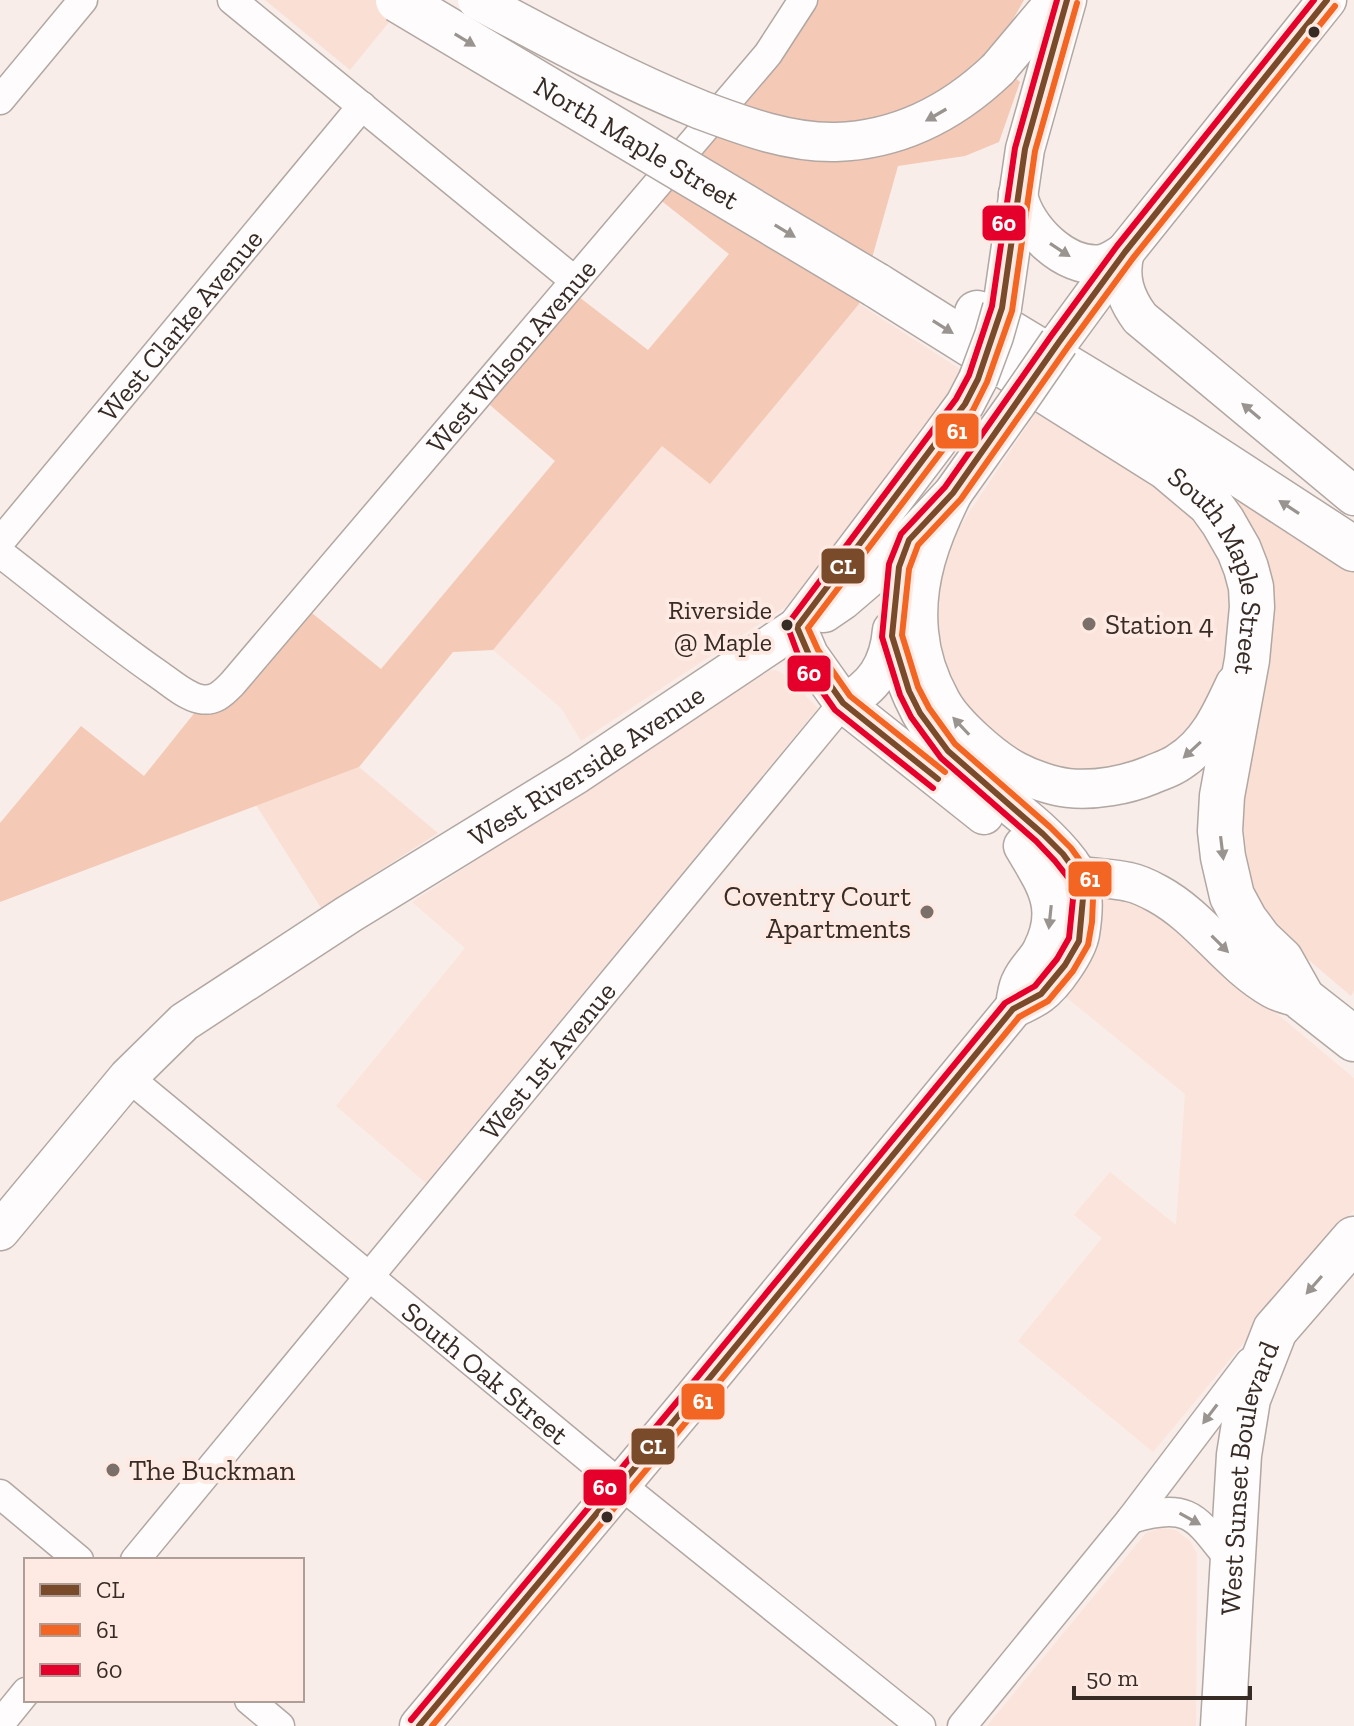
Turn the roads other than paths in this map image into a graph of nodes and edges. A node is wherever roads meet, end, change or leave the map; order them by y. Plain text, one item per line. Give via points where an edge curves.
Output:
1 (83, 0) edge
2 (232, 0) edge
3 (398, 0) edge
4 (456, 0) edge
5 (477, 0) edge
6 (803, 0) edge
7 (1056, 0) edge
8 (1067, 0) edge
9 (1327, 0) edge
10 (0, 100) edge
11 (362, 106) junction
12 (1018, 194) junction
13 (1125, 252) junction
14 (884, 273) junction
15 (575, 281) junction
16 (953, 493) junction
17 (1354, 496) edge
18 (909, 540) junction
19 (0, 542) edge
20 (1354, 549) edge
21 (0, 553) edge
22 (797, 627) junction
23 (892, 636) junction
24 (1247, 660) junction
25 (843, 703) junction
26 (1023, 846) junction
27 (1079, 876) junction
28 (1303, 999) junction
29 (1013, 1009) junction
30 (1354, 1039) edge
31 (128, 1077) junction
32 (0, 1231) edge
33 (1354, 1239) edge
34 (370, 1276) junction
35 (1275, 1330) junction
36 (621, 1485) junction
37 (0, 1494) edge
38 (1131, 1519) junction
39 (77, 1558) edge
40 (137, 1558) edge
41 (1232, 1563) junction
42 (24, 1694) edge
43 (251, 1702) edge
44 (0, 1724) edge
45 (280, 1726) edge
46 (419, 1726) edge
47 (921, 1726) edge
48 (962, 1726) edge
49 (1223, 1726) edge

1 - 10 street
2 - 11 street
3 -> 14 main road, North Maple Street, bridge
4 - 14 main road, North Maple Street
7 -> 5 main road, bridge via 976,90 908,129 838,142 746,127 666,96
6 - 15 street, West Wilson Avenue via 768,54
8 - 12 main road, West Riverside Avenue via 1025,149
9 - 13 main road, West 1st Avenue
11 - 15 street
11 - 19 street, West Clarke Avenue
12 -> 13 main road via 1030,223 1065,254 1100,264
12 - 22 main road, West Riverside Avenue, bridge via 1002,308 978,379 965,404
13 - 16 main road, West 1st Avenue, bridge
17 -> 13 main road via 1140,318 1124,291
20 -> 14 main road via 1179,435
14 -> 24 main road, South Maple Street via 1166,467 1210,504 1239,550 1251,587
15 - 21 street, West Wilson Avenue via 220,696 191,695 130,655
16 - 18 main road, West 1st Avenue
24 -> 16 main road via 1212,730 1178,763 1140,780 1105,787 1068,788 1015,771 962,728 942,704 921,649 923,572
18 - 22 main road, West 1st Avenue via 843,600
18 - 23 main road, West 1st Avenue via 899,567
22 - 25 main road, South Maple Street via 809,655
22 - 31 main road, West Riverside Avenue via 577,774 184,1022
23 - 25 main road, West 1st Avenue via 872,684
23 - 27 main road via 909,691 932,731 1043,834
24 -> 28 main road, South Maple Street via 1222,796 1223,857 1238,908 1281,960
25 - 26 main road, South Maple Street
25 - 34 street, West 1st Avenue
26 - 27 main road, South Maple Street
26 -> 29 main road via 1052,903 1043,949 1021,979
27 -> 28 main road, South Maple Street via 1128,881 1160,894 1257,978
27 - 29 main road via 1079,941 1041,994
28 - 30 main road, South Maple Street
29 - 36 main road
31 - 32 main road, West Riverside Avenue
31 - 34 street, South Oak Street
33 -> 35 main road, West Sunset Boulevard
34 - 36 street, South Oak Street
34 - 40 street, West 1st Avenue
35 -> 38 street
35 - 41 main road, West Sunset Boulevard via 1248,1399
36 - 46 main road
36 - 47 street, South Oak Street
37 - 39 street
38 -> 41 street via 1177,1511 1199,1522
38 - 48 street
41 - 49 main road, West Sunset Boulevard
42 - 44 street
43 - 45 street

